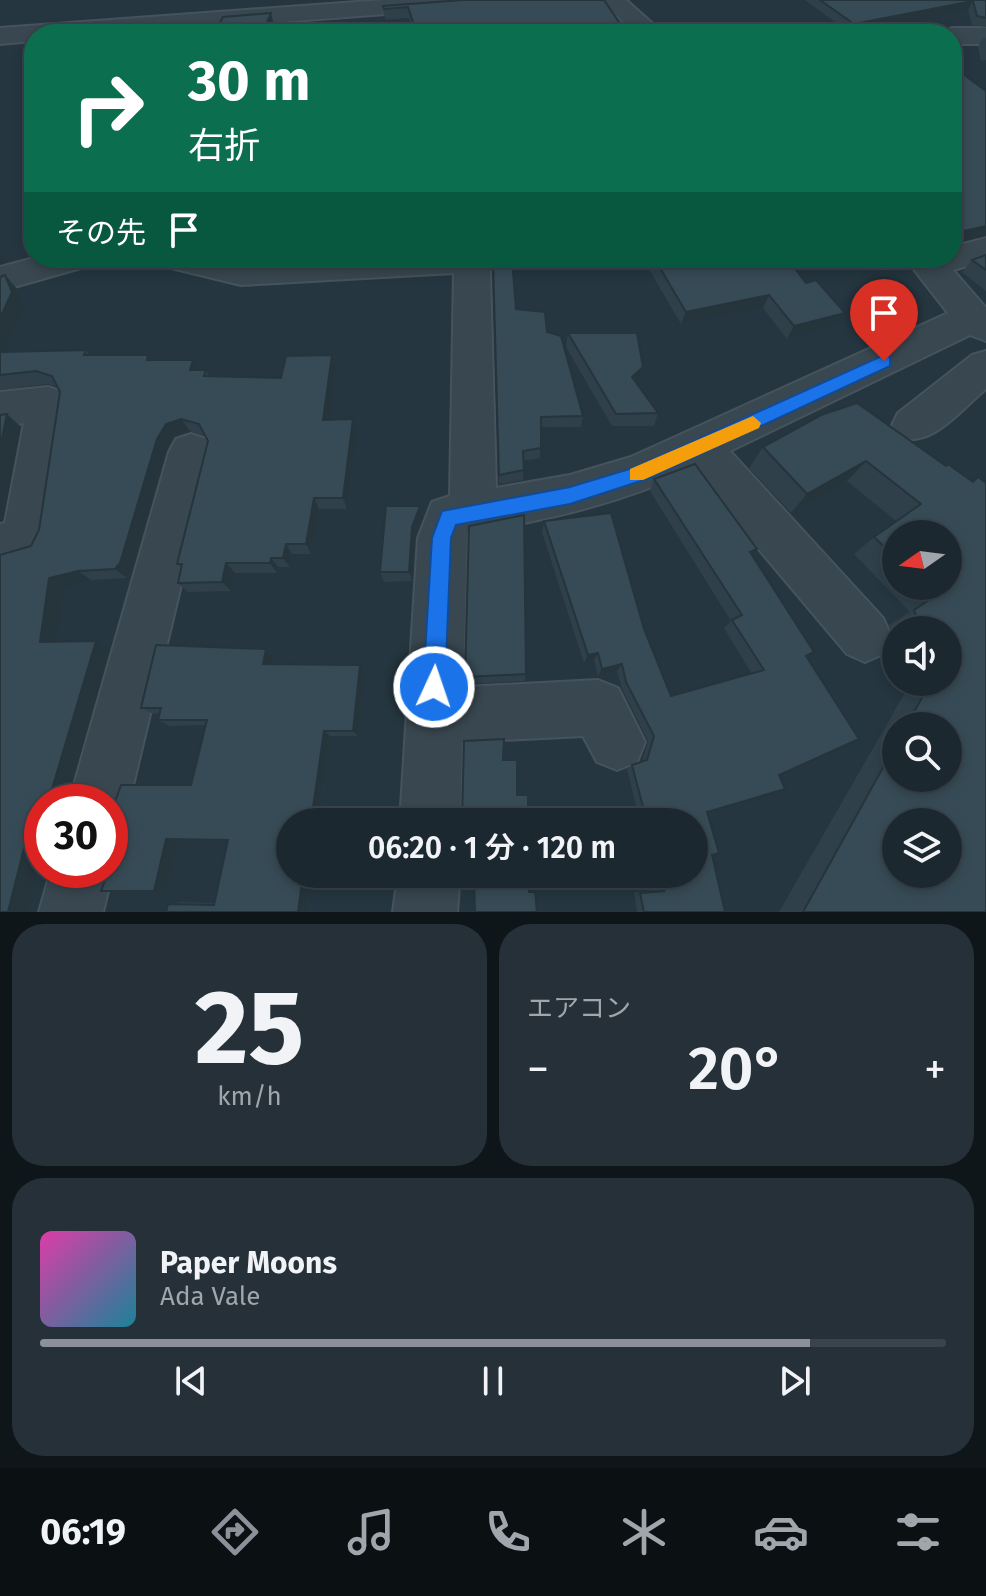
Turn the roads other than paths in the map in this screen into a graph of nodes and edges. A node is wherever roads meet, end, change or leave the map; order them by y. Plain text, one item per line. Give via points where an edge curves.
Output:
1 (125, 0) edge
2 (478, 0) edge
3 (612, 0) edge
4 (405, 22) edge
5 (111, 24) edge
6 (306, 24) edge
7 (640, 24) edge
8 (24, 34) edge
9 (0, 36) edge
10 (962, 36) edge
11 (986, 36) edge
12 (986, 249) edge
13 (962, 254) edge
14 (40, 268) edge
15 (219, 268) edge
16 (318, 268) edge
17 (472, 268) edge
18 (932, 268) edge
19 (0, 279) edge
20 (979, 322) edge
21 (986, 366) edge
22 (0, 409) edge
23 (913, 425) dead end
24 (700, 448) junction
25 (191, 452) dead end
26 (473, 512) junction
27 (0, 546) edge
28 (865, 636) dead end
29 (432, 716) junction
30 (617, 742) dead end
31 (104, 784) edge
32 (430, 808) edge
33 (77, 888) edge
34 (428, 888) edge
35 (71, 912) edge
36 (425, 912) edge

1 - 5 street
2 - 4 street
3 - 7 street
4 - 6 street
8 - 9 street
10 - 11 street
12 - 13 street
14 - 19 street
15 - 16 street via 241,273
17 - 26 street
18 - 20 street
20 - 24 street
21 - 23 street
22 - 27 street via 48,404 26,540
24 - 26 street via 570,495
24 - 28 street
25 - 31 street
26 - 29 street via 449,517 442,538
29 - 30 street via 598,708
29 - 32 street
33 - 35 street
34 - 36 street

